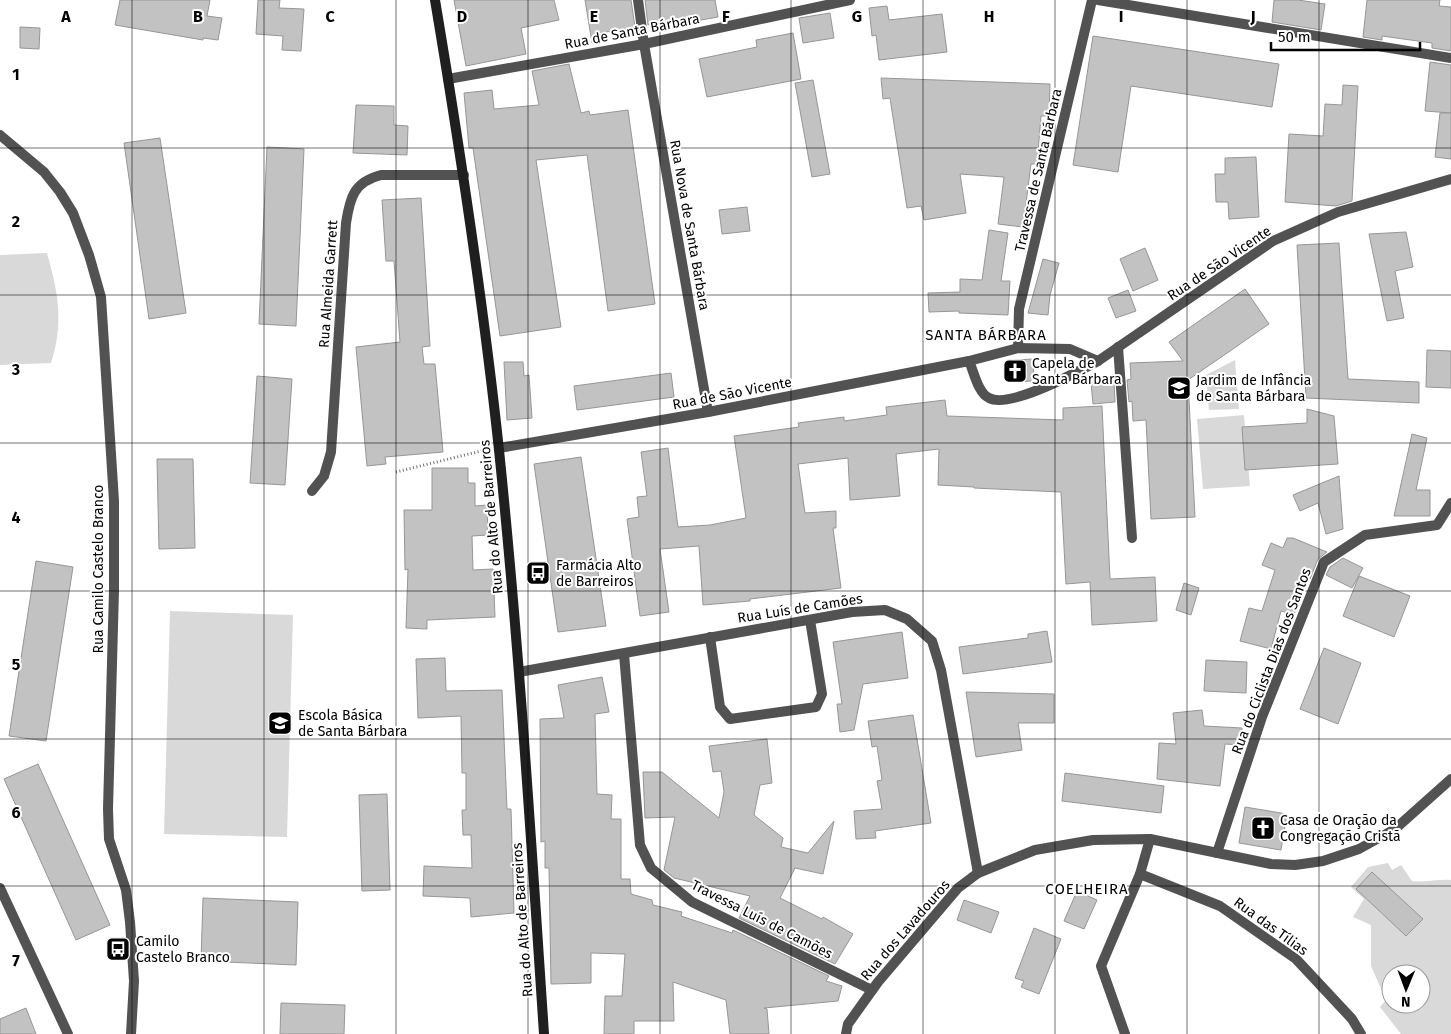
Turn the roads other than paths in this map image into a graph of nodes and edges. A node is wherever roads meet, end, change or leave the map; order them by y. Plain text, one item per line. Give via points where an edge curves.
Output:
1 (435, 0) edge
2 (638, 0) edge
3 (850, 0) edge
4 (1092, 0) edge
5 (1098, 0) edge
6 (644, 44) junction
7 (1451, 58) edge
8 (448, 79) junction
9 (0, 135) edge
10 (464, 175) junction
11 (1451, 179) edge
12 (1118, 347) junction
13 (1018, 348) junction
14 (969, 361) junction
15 (1098, 361) junction
16 (708, 412) junction
17 (499, 448) junction
18 (312, 491) dead end
19 (1451, 503) edge
20 (1132, 538) dead end
21 (810, 620) junction
22 (710, 637) junction
23 (624, 654) junction
24 (519, 672) junction
25 (1451, 779) edge
26 (1150, 839) junction
27 (1217, 853) junction
28 (978, 873) junction
29 (1140, 874) junction
30 (0, 888) edge
31 (872, 990) junction
32 (68, 1034) edge
33 (131, 1034) edge
34 (544, 1034) edge
35 (846, 1034) edge
36 (1125, 1034) edge
37 (1361, 1034) edge

1 - 8 street, Rua do Alto de Barreiros
2 - 6 street, Rua Nova de Santa Bárbara
3 - 6 street, Rua de Santa Bárbara
4 - 13 street, Travessa de Santa Bárbara via 1019,309
5 - 7 street
6 - 8 street, Rua de Santa Bárbara
6 - 16 street, Rua Nova de Santa Bárbara
8 - 10 street, Rua do Alto de Barreiros
9 - 33 street, Rua Camilo Castelo Branco via 44,172 60,192 73,213 101,298 114,501 109,839 126,890 130,922 134,981
10 - 17 street, Rua do Alto de Barreiros
10 - 18 street, Rua Almeida Garrett via 381,175 367,178 352,195 346,222 331,452 324,476
11 - 12 street, Rua de São Vicente via 1338,212 1273,241
12 - 15 street, Rua de São Vicente
12 - 20 street
13 - 14 street, Rua de São Vicente
13 - 15 street, Rua de São Vicente via 1070,349
14 - 15 street, Rua de São Vicente via 982,393 997,401 1020,397
14 - 16 street, Rua de São Vicente
16 - 17 street, Rua de São Vicente
17 - 24 street, Rua do Alto de Barreiros
19 - 27 street, Rua do Ciclista Dias dos Santos via 1437,525 1365,535 1324,562 1262,717
21 - 22 street, Rua Luís de Camões
21 - 22 street via 822,694 816,706 730,719 720,707
21 - 28 street, Rua Luís de Camões via 885,610 907,619 932,641 941,670
22 - 23 street, Rua Luís de Camões
23 - 24 street, Rua Luís de Camões
23 - 31 street, Travessa Luís de Camões via 640,845 651,868 692,902
24 - 34 street, Rua do Alto de Barreiros
25 - 27 street, Rua dos Lavadouros via 1395,829 1359,849 1295,865 1271,864
26 - 27 street, Rua dos Lavadouros
26 - 28 street, Rua dos Lavadouros via 1093,840 1035,850
26 - 29 street
28 - 31 street, Rua dos Lavadouros via 958,888
29 - 36 street via 1101,966
29 - 37 street, Rua das Tílias via 1220,906 1296,960 1352,1019
30 - 32 street
31 - 35 street, Rua dos Lavadouros via 848,1024

